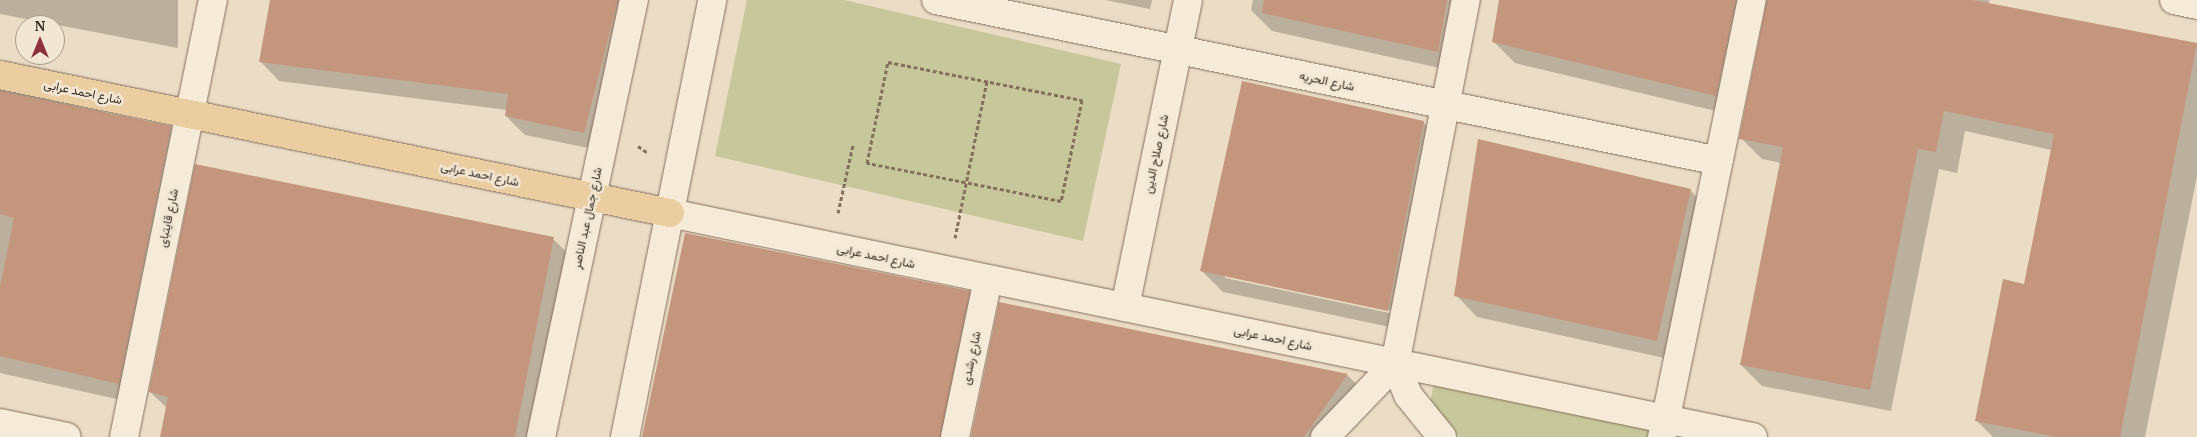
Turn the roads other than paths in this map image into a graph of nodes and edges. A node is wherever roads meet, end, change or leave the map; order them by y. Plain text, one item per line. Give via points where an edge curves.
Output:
1 (213, 0) edge
2 (634, 0) edge
3 (712, 0) edge
4 (936, 0) edge
5 (1188, 0) edge
6 (1466, 0) edge
7 (1752, 0) edge
8 (2174, 0) edge
9 (2197, 5) edge
10 (1178, 50) junction
11 (0, 75) edge
12 (1446, 105) junction
13 (190, 114) junction
14 (1719, 161) junction
15 (592, 198) junction
16 (670, 213) junction
17 (988, 279) junction
18 (1125, 307) junction
19 (1396, 364) junction
20 (0, 423) edge
21 (1664, 428) edge
22 (67, 437) edge
23 (124, 437) edge
24 (541, 437) edge
25 (625, 437) edge
26 (955, 437) edge
27 (1325, 437) edge
28 (1442, 437) edge
29 (1753, 437) edge

1 - 13 street, شارع قايتباى
2 - 15 street, شارع جمال عبد الناصر
3 - 16 street
4 - 10 street, شارع الحريه
5 - 10 street, شارع صلاح الدين
6 - 12 street
7 - 14 street
8 - 9 street
10 - 12 street, شارع الحريه
10 - 18 street, شارع صلاح الدين
11 - 13 main road, شارع احمد عرابى
12 - 14 street, شارع الحريه
12 - 19 street
13 - 15 main road, شارع احمد عرابى
13 - 23 street, شارع قايتباى
14 - 21 street
15 - 16 main road, شارع احمد عرابى
15 - 24 street, شارع جمال عبد الناصر
16 - 17 street, شارع احمد عرابى
16 - 25 street
17 - 18 street, شارع احمد عرابى
17 - 26 street, شارع رشدى
18 - 19 street, شارع احمد عرابى
19 - 21 street, شارع احمد عرابى
19 - 27 street
19 - 28 street via 1408,396
20 - 22 street
21 - 29 street, شارع احمد عرابى

